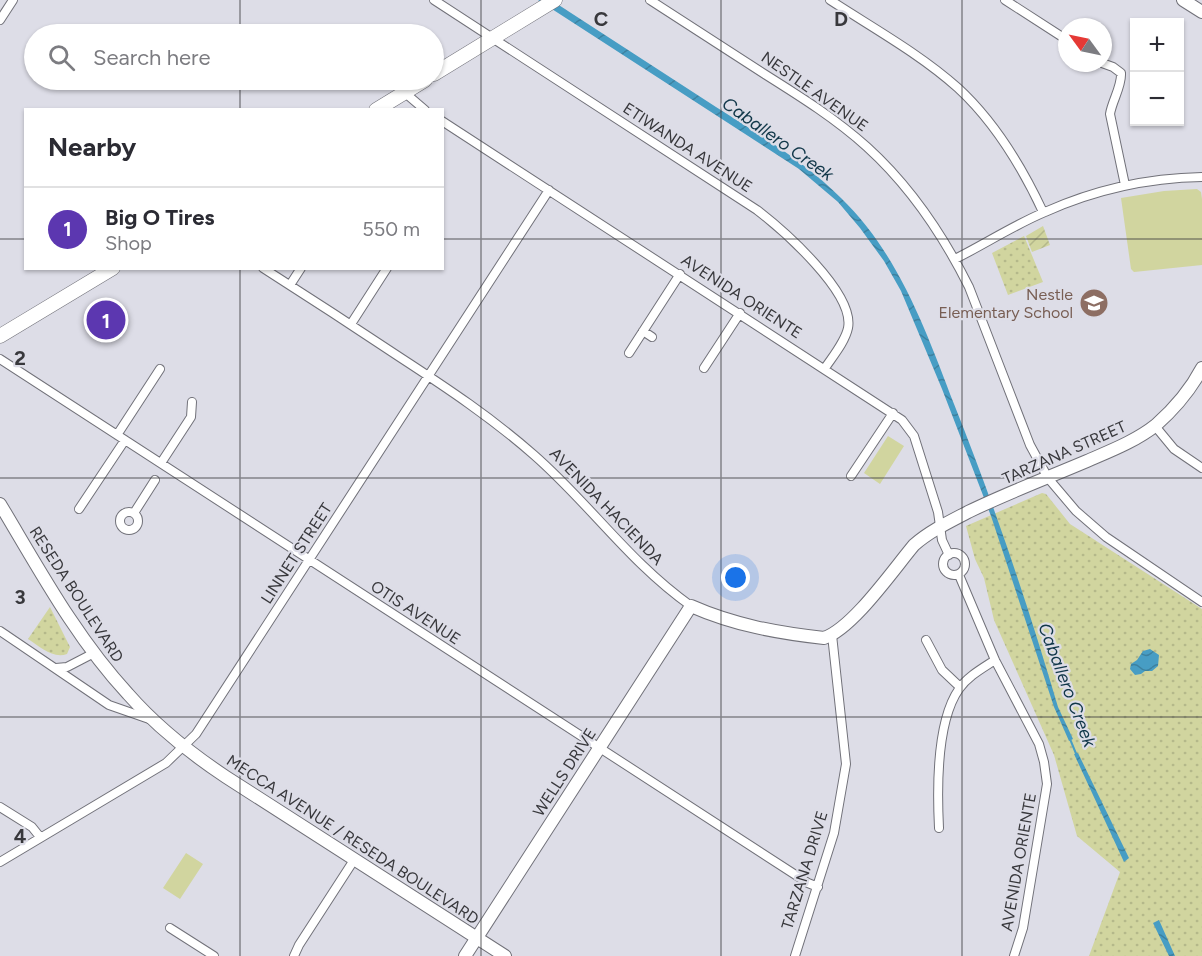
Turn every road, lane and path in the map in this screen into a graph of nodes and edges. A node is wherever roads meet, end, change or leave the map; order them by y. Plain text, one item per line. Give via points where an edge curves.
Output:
1 (13, 0) edge
2 (434, 0) edge
3 (650, 0) edge
4 (830, 0) edge
5 (1005, 0) edge
6 (1183, 0) edge
7 (552, 2) edge
8 (1202, 12) edge
9 (0, 20) edge
10 (1058, 34) edge
11 (494, 38) junction
12 (1112, 67) edge
13 (444, 68) edge
14 (408, 90) edge
15 (404, 92) junction
16 (379, 108) edge
17 (423, 108) edge
18 (444, 122) edge
19 (1202, 177) edge
20 (1125, 185) junction
21 (549, 190) junction
22 (1043, 212) junction
23 (955, 259) junction
24 (110, 270) edge
25 (266, 270) edge
26 (300, 270) edge
27 (386, 270) edge
28 (680, 274) junction
29 (290, 285) junction
30 (740, 313) junction
31 (351, 324) junction
32 (643, 331) junction
33 (0, 336) edge
34 (652, 337) dead end
35 (629, 353) dead end
36 (0, 359) edge
37 (704, 368) dead end
38 (825, 368) junction
39 (1202, 368) edge
40 (160, 369) dead end
41 (429, 376) junction
42 (192, 402) dead end
43 (892, 413) junction
44 (1155, 426) junction
45 (121, 437) junction
46 (161, 463) junction
47 (1202, 468) edge
48 (851, 476) dead end
49 (1048, 478) junction
50 (155, 480) dead end
51 (0, 504) edge
52 (79, 509) dead end
53 (134, 513) dead end
54 (940, 526) junction
55 (949, 555) junction
56 (309, 560) junction
57 (959, 575) junction
58 (1202, 602) edge
59 (691, 606) junction
60 (0, 631) edge
61 (832, 636) junction
62 (926, 640) dead end
63 (94, 653) junction
64 (996, 660) junction
65 (56, 668) junction
66 (960, 687) junction
67 (155, 722) junction
68 (184, 747) junction
69 (599, 748) junction
70 (0, 807) edge
71 (939, 828) dead end
72 (40, 837) junction
73 (354, 860) junction
74 (0, 862) edge
75 (818, 887) junction
76 (170, 928) dead end
77 (477, 938) junction
78 (214, 956) edge
79 (294, 956) edge
80 (465, 956) edge
81 (505, 956) edge
82 (795, 956) edge
83 (1014, 956) edge

1 - 9 street
2 - 11 street, ETIWANDA AVENUE
3 - 23 street, NESTLE AVENUE via 855,136 895,175
4 - 22 street via 958,88 1005,142
5 - 10 street
6 - 8 street
7 - 11 main road
11 - 13 main road
11 - 38 street, ETIWANDA AVENUE via 757,210 783,231 841,297 848,315 845,336
12 - 20 street via 1122,79 1110,114
14 - 15 main road
15 - 16 main road
15 - 17 street
18 - 21 street, AVENIDA ORIENTE
19 - 20 street
20 - 22 street
21 - 28 street, AVENIDA ORIENTE
21 - 41 street, LINNET STREET
22 - 23 street
23 - 49 street, NESTLE AVENUE via 1030,445
24 - 33 main road
25 - 29 street, AVENIDA HACIENDA
26 - 29 street
27 - 31 street
28 - 30 street, AVENIDA ORIENTE
28 - 32 street
29 - 31 street, AVENIDA HACIENDA
30 - 37 street
30 - 38 street, AVENIDA ORIENTE
31 - 41 street, AVENIDA HACIENDA
32 - 34 street
32 - 35 street
36 - 45 street, OTIS AVENUE
38 - 43 street, AVENIDA ORIENTE
39 - 44 street, TARZANA STREET via 1187,392
40 - 45 street
41 - 56 street, LINNET STREET
41 - 59 street, AVENIDA HACIENDA via 533,454 575,493 649,574
42 - 46 street via 191,417
43 - 48 street
43 - 54 street, AVENIDA ORIENTE via 914,436
44 - 47 street via 1174,449
44 - 49 street, TARZANA STREET via 1115,449
45 - 46 street, OTIS AVENUE
45 - 52 street
46 - 56 street, OTIS AVENUE
49 - 54 street, TARZANA STREET
49 - 58 street, NESTLE AVENUE via 1076,511 1106,537
50 - 53 street
51 - 63 street, RESEDA BOULEVARD
54 - 55 street, AVENIDA ORIENTE
54 - 61 street via 914,545 853,618
55 - 57 street, AVENIDA ORIENTE via 945,570
55 - 57 street, AVENIDA ORIENTE via 959,554 964,559 964,570
56 - 68 street, LINNET STREET
56 - 69 street, OTIS AVENUE
57 - 64 street, AVENIDA ORIENTE
59 - 61 street, AVENIDA HACIENDA via 764,630
59 - 69 street, WELLS DRIVE
60 - 65 street
61 - 75 street, TARZANA DRIVE via 846,764 834,833
62 - 66 street via 942,670
63 - 65 street via 68,667
63 - 67 street, RESEDA BOULEVARD
64 - 66 street
64 - 83 street, AVENIDA ORIENTE via 1039,744 1047,784 1023,928
65 - 67 street via 109,705
66 - 71 street via 945,722 937,786
67 - 68 street, RESEDA BOULEVARD
68 - 72 street, LINNET STREET via 166,763
68 - 73 street, MECCA AVENUE / RESEDA BOULEVARD
69 - 75 street, OTIS AVENUE
69 - 77 street, WELLS DRIVE
70 - 72 street via 32,827
72 - 74 street, LINNET STREET
73 - 77 street, MECCA AVENUE / RESEDA BOULEVARD
73 - 79 street
75 - 82 street, TARZANA DRIVE
76 - 78 street
77 - 80 street, WELLS DRIVE
77 - 81 street, MECCA AVENUE / RESEDA BOULEVARD

